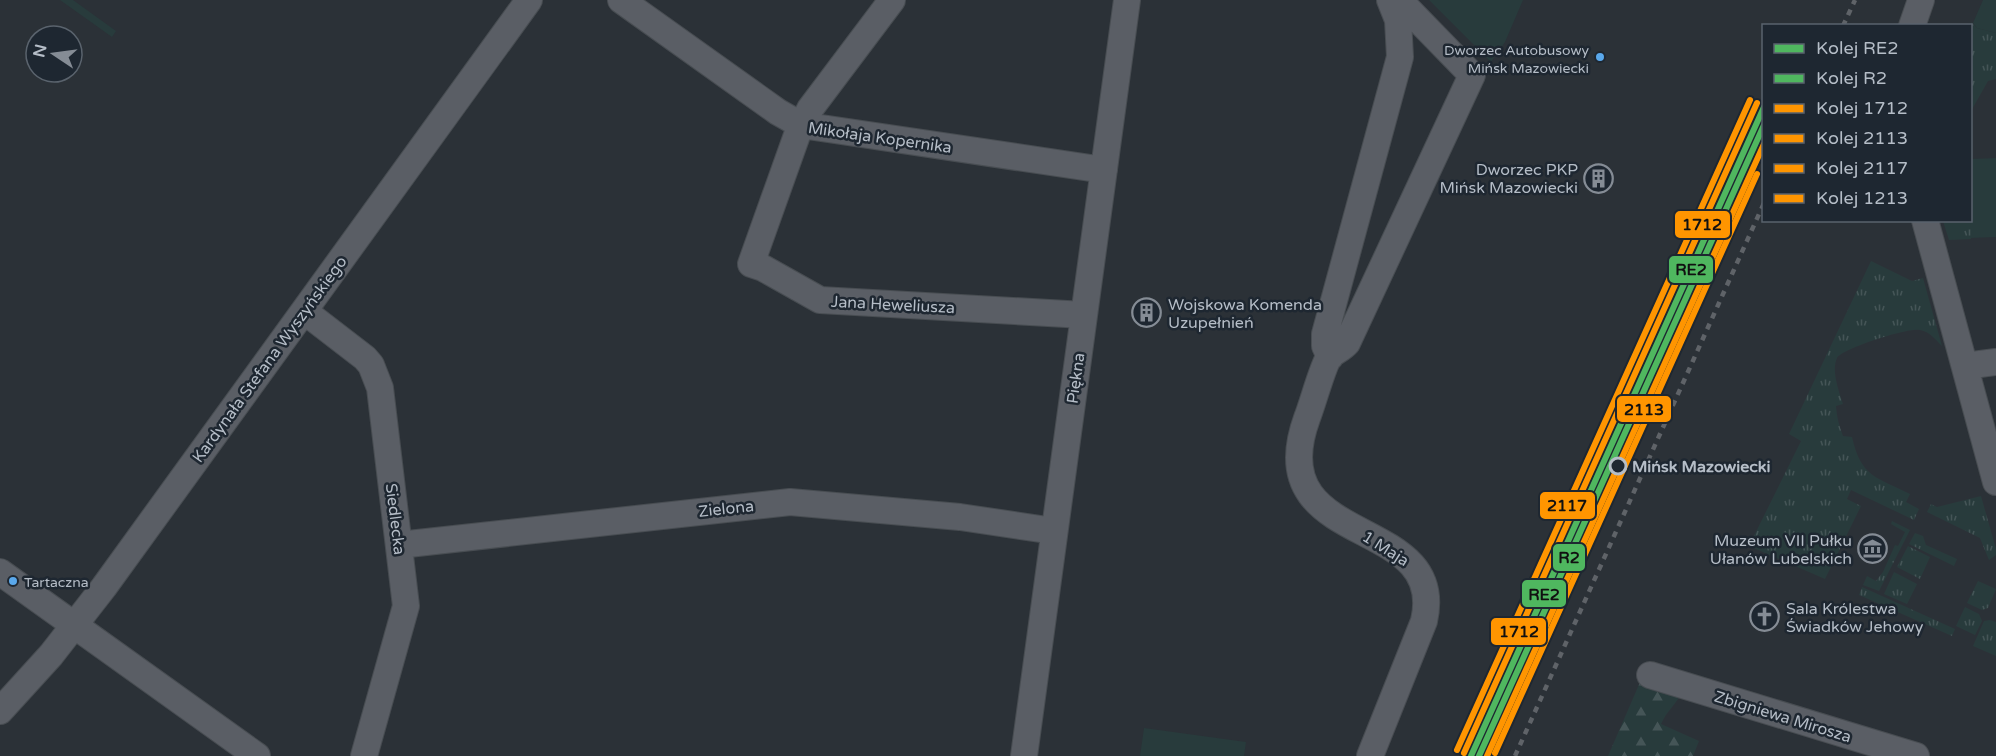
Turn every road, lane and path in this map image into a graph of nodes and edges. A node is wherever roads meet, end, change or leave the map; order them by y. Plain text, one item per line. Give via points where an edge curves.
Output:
1 (529, 0) edge
2 (621, 0) edge
3 (892, 0) edge
4 (1127, 0) edge
5 (1390, 0) edge
6 (1399, 0) edge
7 (1921, 0) edge
8 (1913, 24) edge
9 (1444, 47) junction
10 (1400, 57) junction
11 (801, 125) junction
12 (1104, 170) junction
13 (1926, 222) edge
14 (1353, 228) junction
15 (1390, 251) junction
16 (304, 311) junction
17 (1084, 315) junction
18 (1330, 357) junction
19 (1996, 362) edge
20 (1965, 366) junction
21 (1996, 482) edge
22 (1054, 531) junction
23 (399, 545) junction
24 (0, 572) edge
25 (74, 624) junction
26 (1650, 675) dead end
27 (0, 711) edge
28 (257, 756) edge
29 (364, 756) edge
30 (1024, 756) edge
31 (1370, 756) edge
32 (1916, 756) edge

1 - 16 street, Kardynała Stefana Wyszyńskiego
2 - 11 street, Mikołaja Kopernika
3 - 11 street
4 - 12 street, Piękna
5 - 10 street, 1 Maja via 1398,20
6 - 9 street, 1 Maja
7 - 8 street
9 - 10 street via 1413,50
9 - 15 street, 1 Maja via 1472,75
10 - 14 street, 1 Maja
11 - 12 street, Mikołaja Kopernika
11 - 17 street, Jana Heweliusza via 751,264 820,300
12 - 17 street, Piękna
13 - 20 street
14 - 15 street
14 - 18 street, 1 Maja via 1325,334
15 - 18 street, 1 Maja via 1347,343
16 - 23 street, Siedlecka via 365,358 379,381
16 - 25 street, Kardynała Stefana Wyszyńskiego
17 - 22 street, Piękna
18 - 31 street, 1 Maja via 1300,443 1299,462 1307,488 1333,517 1407,558 1420,573 1426,592 1424,621
19 - 20 street
20 - 21 street
22 - 23 street, Zielona via 960,517 790,502
22 - 30 street, Piękna
23 - 29 street, Siedlecka via 406,606
24 - 25 street
25 - 27 street, Kardynała Stefana Wyszyńskiego
25 - 28 street
26 - 32 street, Zbigniewa Mirosza

